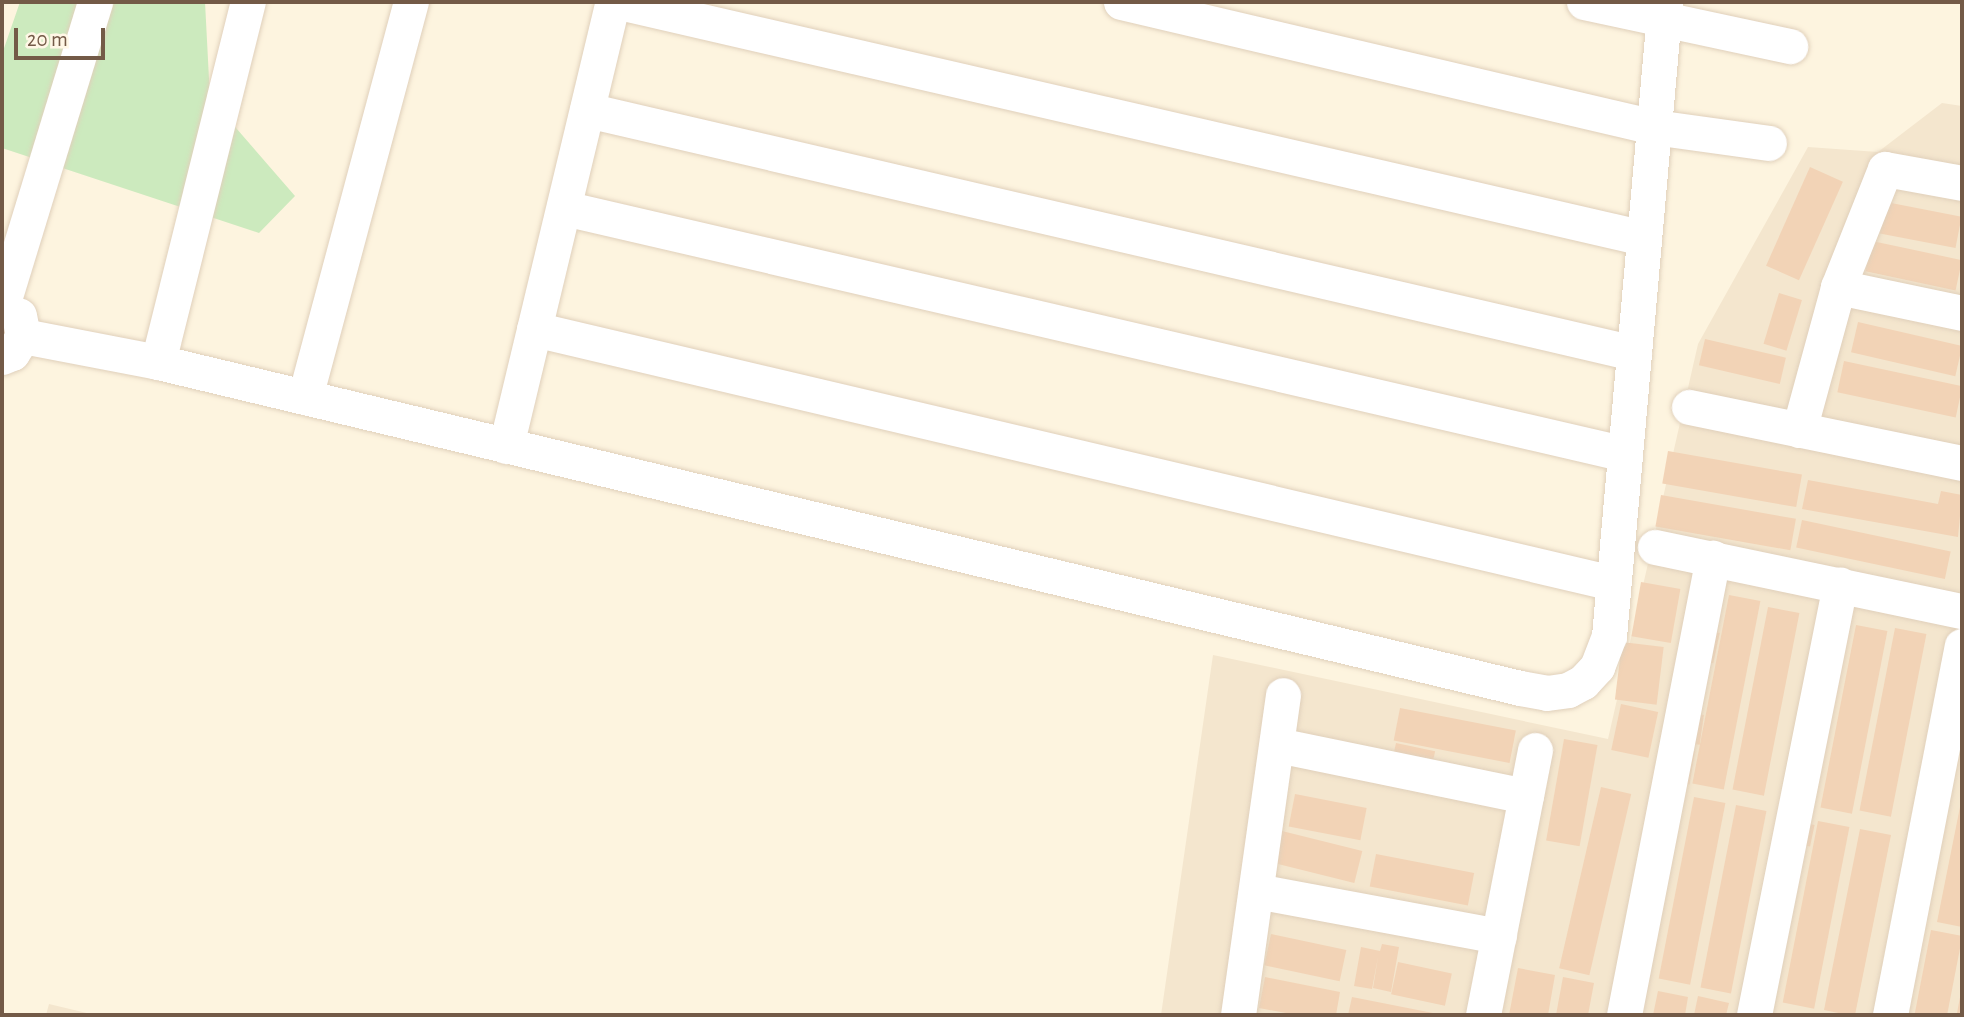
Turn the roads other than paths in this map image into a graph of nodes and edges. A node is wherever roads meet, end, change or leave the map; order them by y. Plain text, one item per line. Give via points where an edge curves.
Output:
1 (95, 2) edge
2 (248, 2) edge
3 (411, 2) edge
4 (613, 2) edge
5 (619, 2) edge
6 (1121, 2) edge
7 (1584, 2) edge
8 (1665, 11) edge
9 (1790, 46) dead end
10 (587, 110) junction
11 (1654, 127) junction
12 (1769, 143) dead end
13 (1962, 183) edge
14 (564, 208) junction
15 (1644, 238) junction
16 (1838, 287) junction
17 (2, 303) edge
18 (1962, 313) edge
19 (534, 329) junction
20 (12, 346) edge
21 (1634, 353) junction
22 (158, 362) junction
23 (305, 397) junction
24 (1689, 407) dead end
25 (1799, 430) junction
26 (506, 446) junction
27 (1625, 454) junction
28 (1962, 463) edge
29 (1655, 547) dead end
30 (1713, 558) junction
31 (1613, 583) junction
32 (1840, 585) junction
33 (1962, 611) edge
34 (1962, 646) edge
35 (1283, 695) dead end
36 (1277, 745) junction
37 (1535, 750) dead end
38 (1526, 796) junction
39 (1256, 891) junction
40 (1499, 936) junction
41 (1238, 1015) edge
42 (1483, 1015) edge
43 (1623, 1015) edge
44 (1754, 1015) edge
45 (1890, 1015) edge

1 - 17 street
2 - 22 street
3 - 23 street
4 - 10 street
5 - 15 street
6 - 11 street
7 - 8 street
8 - 9 street
8 - 11 street
10 - 14 street
10 - 21 street
11 - 12 street
11 - 15 street
13 - 16 street via 1885,169
14 - 19 street
14 - 27 street
15 - 21 street
16 - 18 street
16 - 25 street
17 - 20 street via 18,313
19 - 26 street
19 - 31 street
20 - 22 street
21 - 27 street
22 - 23 street
23 - 26 street
24 - 25 street
25 - 28 street
26 - 31 street via 1547,693 1568,690 1597,667 1609,636
27 - 31 street
29 - 30 street
30 - 32 street
30 - 43 street
32 - 33 street
32 - 44 street
34 - 45 street
35 - 36 street
36 - 38 street
36 - 39 street
37 - 38 street
38 - 40 street
39 - 40 street
39 - 41 street
40 - 42 street

